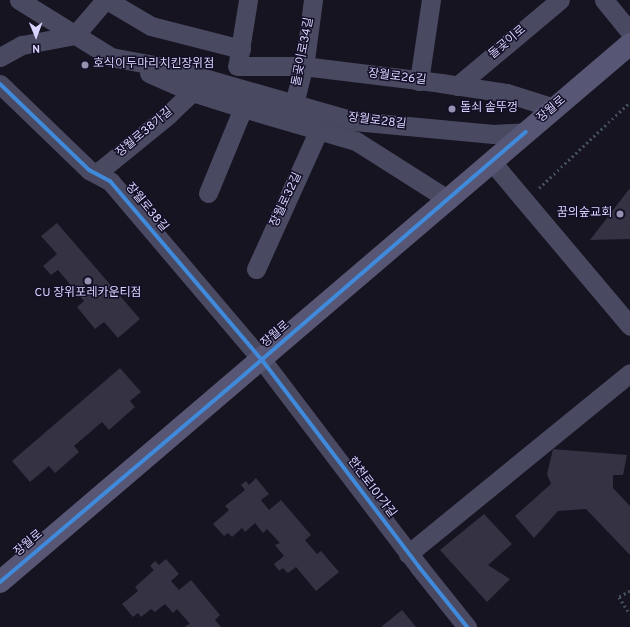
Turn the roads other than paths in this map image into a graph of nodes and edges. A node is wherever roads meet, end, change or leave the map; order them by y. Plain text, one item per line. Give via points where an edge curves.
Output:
1 (19, 0) edge
2 (106, 0) edge
3 (248, 0) edge
4 (313, 0) edge
5 (431, 0) edge
6 (560, 0) edge
7 (604, 0) edge
8 (630, 32) edge
9 (75, 35) junction
10 (630, 44) edge
11 (0, 57) edge
12 (111, 57) junction
13 (239, 58) junction
14 (303, 66) junction
15 (419, 81) junction
16 (0, 84) edge
17 (232, 86) junction
18 (457, 86) junction
19 (192, 92) junction
20 (294, 104) junction
21 (243, 108) junction
22 (554, 108) junction
23 (318, 132) junction
24 (526, 132) junction
25 (492, 162) junction
26 (97, 173) junction
27 (208, 193) dead end
28 (449, 200) junction
29 (256, 269) dead end
30 (630, 326) edge
31 (262, 360) junction
32 (630, 373) edge
33 (408, 554) junction
34 (0, 582) edge
35 (467, 627) edge

1 - 9 street, 장월로28길
2 - 9 street
2 - 13 street, 장월로26길 via 151,26
3 - 13 street
4 - 14 street, 돌곶이로34길
5 - 15 street
6 - 18 street, 돌곶이로
7 - 8 street
9 - 11 street via 22,46
9 - 12 street, 장월로28길
10 - 22 street, 장월로
12 - 17 street, 장월로28길 via 169,68
12 - 19 street
13 - 14 street, 장월로26길
13 - 17 street
14 - 15 street, 장월로26길
14 - 20 street, 돌곶이로34길
15 - 18 street, 장월로26길
16 - 26 street, 장월로38길 via 89,170
17 - 20 street, 장월로28길
18 - 22 street, 장월로26길 via 506,93
19 - 21 street
19 - 26 street, 장월로38가길
20 - 24 street, 장월로28길 via 354,121 493,134
21 - 23 street
21 - 27 street
22 - 24 street, 장월로
23 - 28 street via 356,141
23 - 29 street, 장월로32길
24 - 25 street, 장월로
25 - 28 street, 장월로
25 - 30 street
26 - 31 street, 장월로38길 via 110,181
28 - 31 street, 장월로
31 - 33 street, 한천로101가길
31 - 34 street, 장월로
32 - 33 street
33 - 35 street, 한천로101가길

